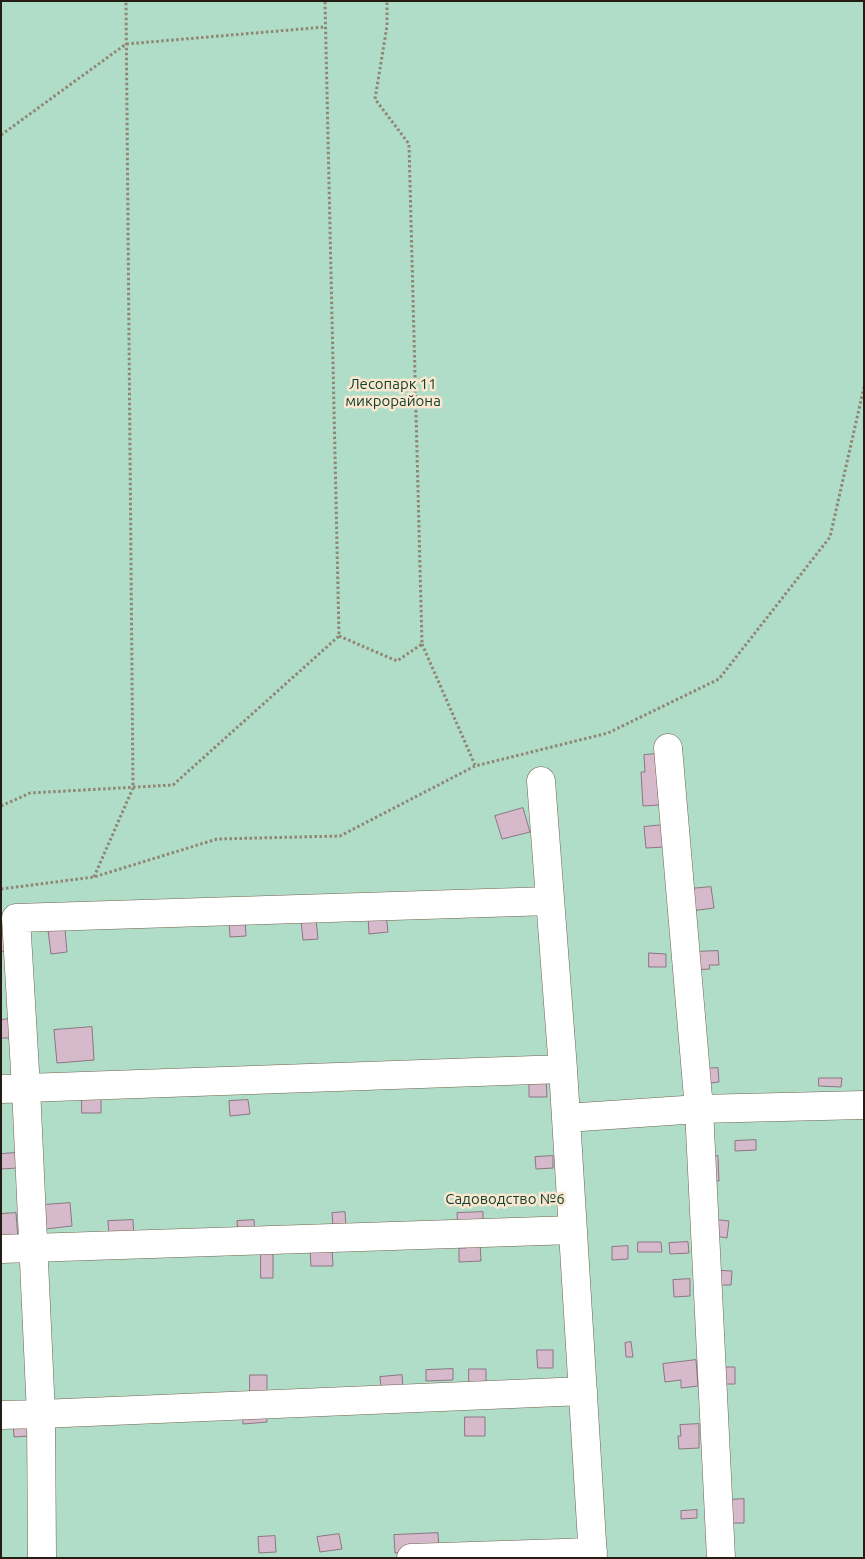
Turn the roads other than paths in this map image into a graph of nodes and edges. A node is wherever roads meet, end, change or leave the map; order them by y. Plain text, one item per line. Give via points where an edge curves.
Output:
1 (668, 748) dead end
2 (541, 781) dead end
3 (550, 902) junction
4 (563, 1069) junction
5 (14, 1088) edge
6 (864, 1105) edge
7 (699, 1110) junction
8 (566, 1118) junction
9 (573, 1230) junction
10 (35, 1247) junction
11 (1, 1248) edge
12 (583, 1391) junction
13 (41, 1414) junction
14 (1, 1416) edge
15 (593, 1555) edge
16 (42, 1558) edge
17 (411, 1558) edge
18 (721, 1558) edge

1 - 7 lane
2 - 3 lane
3 - 4 lane
3 - 5 lane via 16,918
4 - 5 lane
4 - 8 lane
5 - 10 lane
6 - 7 lane
7 - 8 lane
7 - 18 lane
8 - 9 lane
9 - 10 lane
9 - 12 lane
10 - 11 lane
10 - 13 lane
12 - 13 lane
12 - 15 lane
13 - 14 lane
13 - 16 lane
15 - 17 lane

